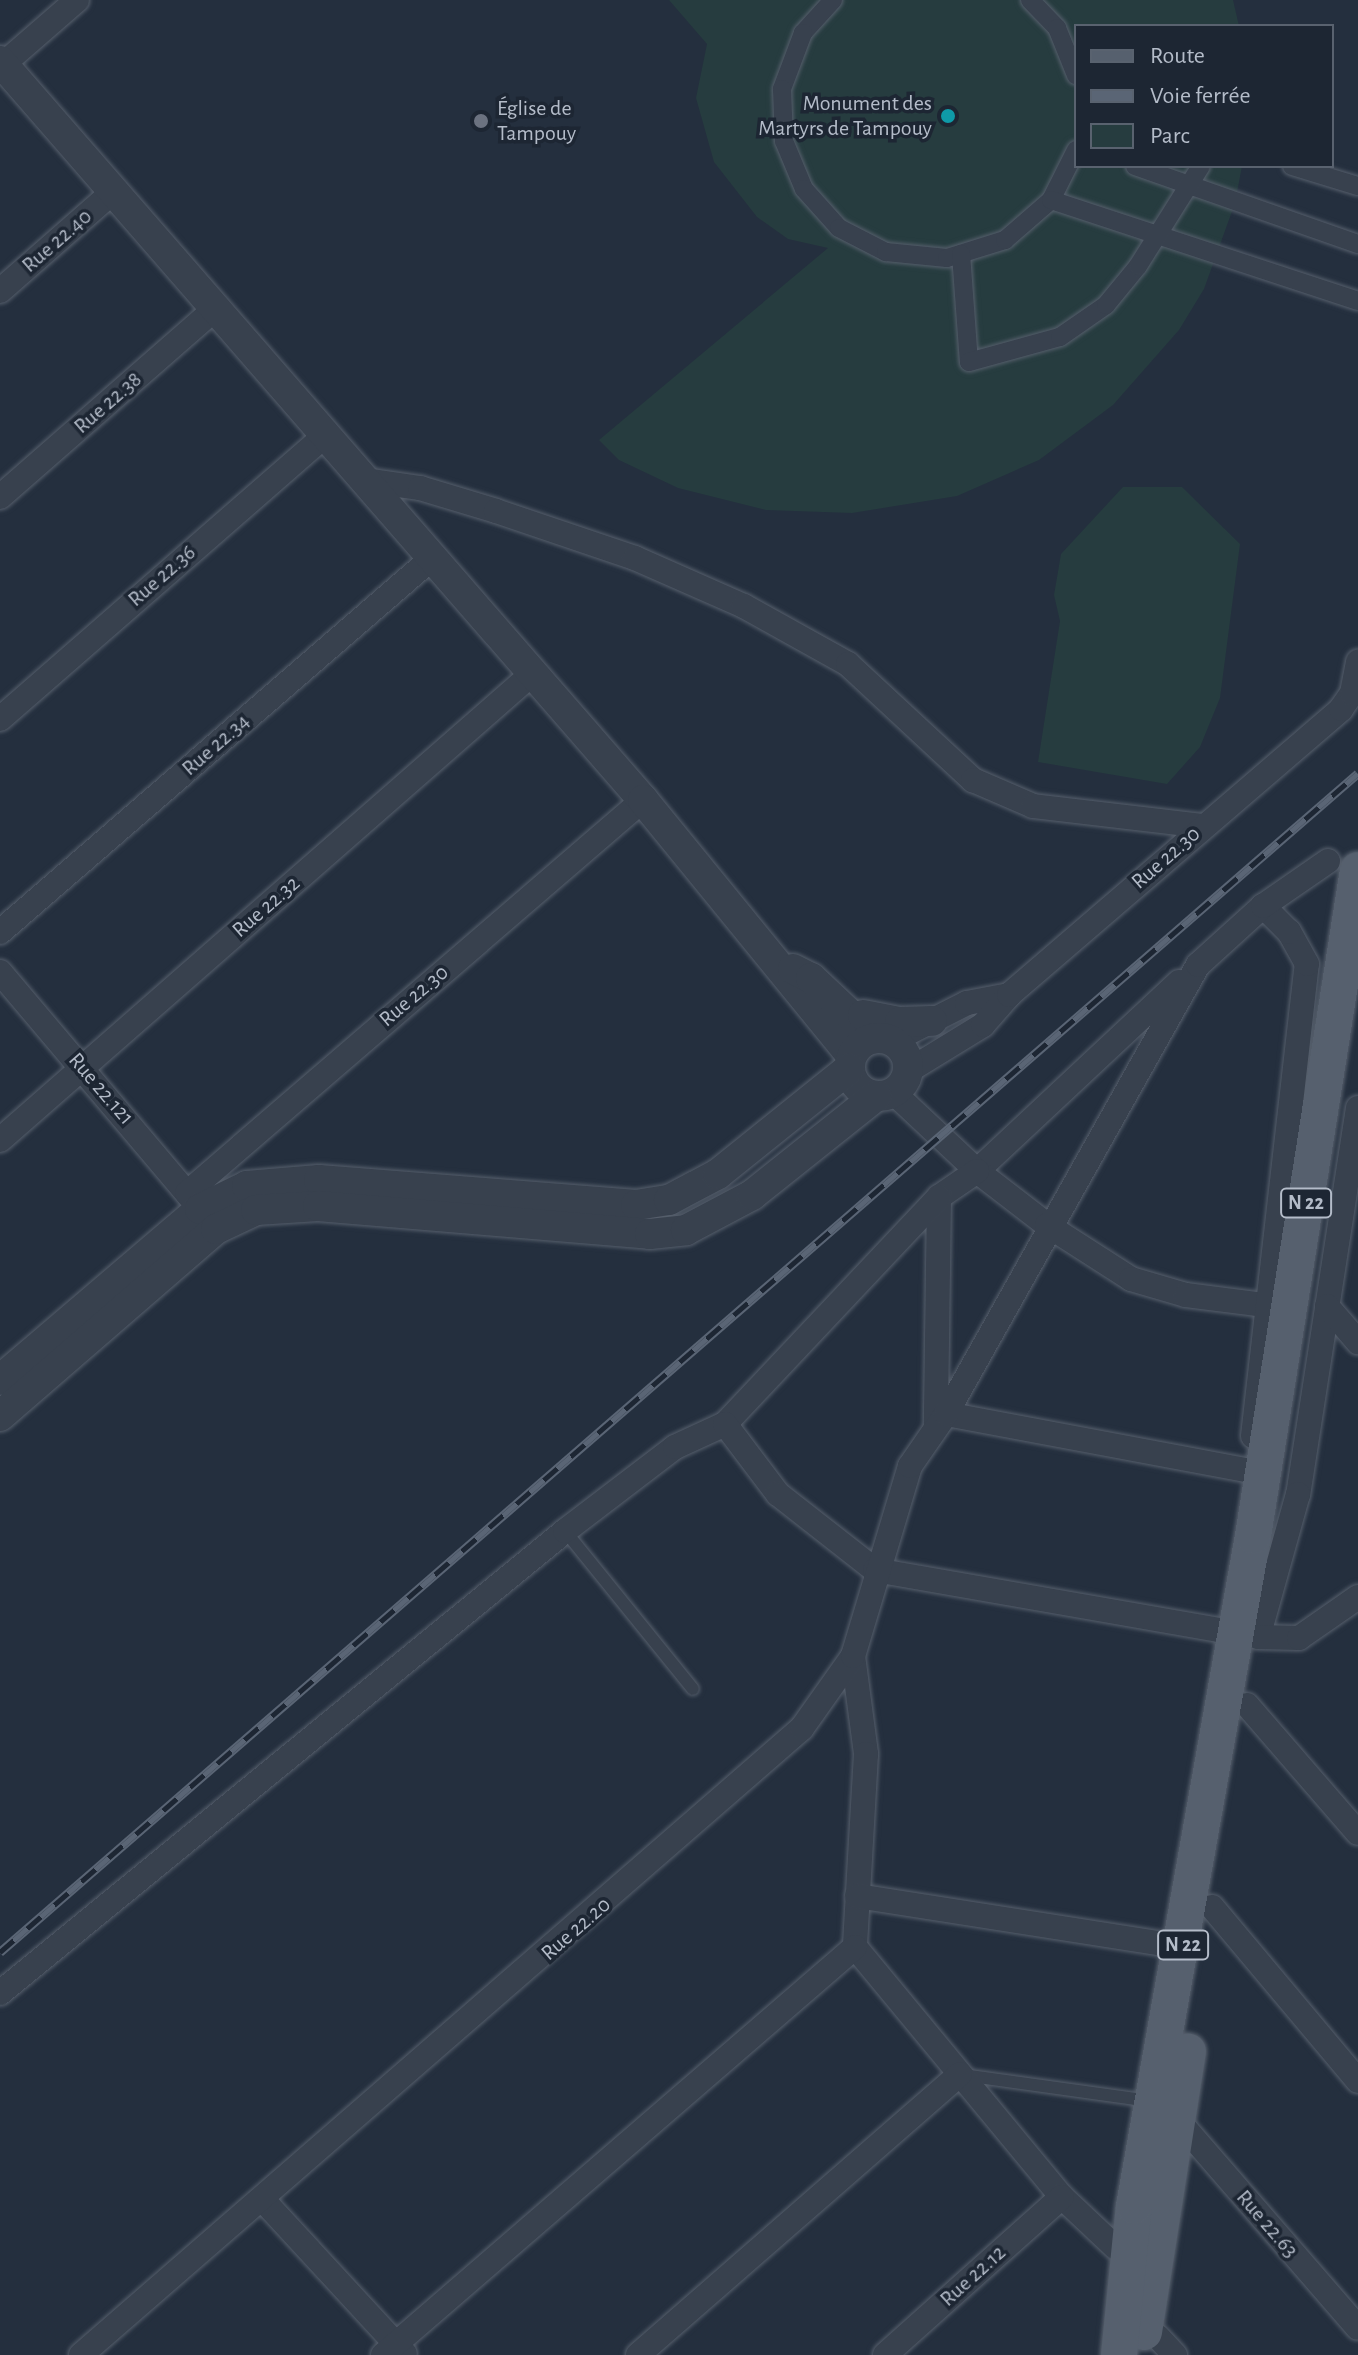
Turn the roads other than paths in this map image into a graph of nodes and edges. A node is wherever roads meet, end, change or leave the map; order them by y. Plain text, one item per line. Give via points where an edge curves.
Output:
1 (77, 0) edge
2 (833, 0) edge
3 (1030, 0) edge
4 (1, 64) edge
5 (1074, 70) edge
6 (1074, 154) edge
7 (1141, 168) edge
8 (1199, 168) edge
9 (1299, 168) edge
10 (1187, 184) junction
11 (1358, 186) edge
12 (114, 191) junction
13 (1051, 200) junction
14 (1155, 236) junction
15 (1358, 244) edge
16 (961, 254) junction
17 (0, 291) edge
18 (1358, 301) edge
19 (215, 309) junction
20 (325, 435) junction
21 (364, 480) junction
22 (0, 497) edge
23 (432, 558) junction
24 (1358, 662) edge
25 (533, 673) junction
26 (0, 719) edge
27 (643, 800) junction
28 (1203, 826) junction
29 (1343, 866) edge
30 (1263, 906) junction
31 (0, 932) edge
32 (781, 963) junction
33 (1198, 965) junction
34 (0, 972) edge
35 (1358, 979) edge
36 (1009, 995) junction
37 (845, 1011) junction
38 (932, 1021) junction
39 (867, 1051) junction
40 (82, 1068) junction
41 (893, 1087) junction
42 (1358, 1110) edge
43 (0, 1140) edge
44 (977, 1171) junction
45 (939, 1197) junction
46 (201, 1210) junction
47 (1047, 1225) junction
48 (1265, 1305) junction
49 (1327, 1306) junction
50 (1358, 1342) edge
51 (0, 1380) edge
52 (0, 1416) edge
53 (941, 1419) junction
54 (725, 1424) junction
55 (1250, 1471) junction
56 (565, 1531) junction
57 (875, 1570) junction
58 (1358, 1597) edge
59 (1247, 1635) junction
60 (853, 1656) junction
61 (693, 1689) dead end
62 (1247, 1705) junction
63 (1358, 1833) edge
64 (857, 1896) junction
65 (1212, 1907) junction
66 (855, 1947) junction
67 (1183, 1947) junction
68 (0, 1993) edge
69 (960, 2074) junction
70 (1358, 2081) edge
71 (1165, 2111) junction
72 (1062, 2197) junction
73 (263, 2200) junction
74 (1150, 2207) junction
75 (1115, 2247) junction
76 (1358, 2328) edge
77 (1158, 2350) edge
78 (395, 2351) edge
79 (81, 2355) edge
80 (638, 2355) edge
81 (885, 2355) edge
82 (1094, 2355) edge
83 (1119, 2355) edge

1 - 4 street
2 - 16 street via 803,33 782,89 784,141 804,189 839,228 886,252 947,258
3 - 5 street via 1057,28
4 - 12 street
6 - 13 street
7 - 10 street
8 - 10 street
9 - 11 street
10 - 14 street
10 - 15 street
12 - 17 street, Rue 22.40
12 - 19 street
13 - 14 street
13 - 16 street via 1005,240
14 - 16 street via 1106,305 1060,337 984,362 969,362
14 - 18 street
19 - 20 street
19 - 22 street, Rue 22.38
20 - 21 street
20 - 26 street, Rue 22.36
21 - 23 street
21 - 28 street via 420,488 496,511 635,558 744,606 848,664 973,780 1033,806
23 - 25 street
23 - 31 street, Rue 22.34
24 - 28 street, Rue 22.30 via 1352,693
25 - 27 street
25 - 40 street, Rue 22.32
27 - 32 street
27 - 46 street, Rue 22.30
28 - 36 street, Rue 22.30
29 - 30 street
29 - 59 main road, N 22
30 - 33 street
30 - 48 street via 1289,932 1307,964
32 - 37 street via 811,978
32 - 39 street via 795,988
33 - 44 street
33 - 47 street, Rue 22.20
34 - 40 street, Rue 22.121
35 - 59 main road, N 22
36 - 38 street via 967,1003
36 - 41 street, Rue 22.30 via 983,1025
37 - 38 street via 900,1022
37 - 39 street
38 - 39 street
39 - 41 street via 855,1084
39 - 41 street via 905,1053
39 - 46 street via 718,1174 669,1200 636,1205 292,1180 247,1186
40 - 43 street, Rue 22.32
40 - 46 street, Rue 22.121
41 - 44 street
41 - 46 street via 752,1195 686,1230 650,1234 293,1205
42 - 49 street
44 - 45 street
44 - 47 street
45 - 53 street
45 - 54 street
46 - 51 street, Rue 22.30
46 - 52 street, Rue 22.30
47 - 48 street via 1131,1279 1186,1295
47 - 53 street, Rue 22.20
48 - 55 street
49 - 50 street
49 - 59 street via 1298,1494
53 - 55 street
53 - 57 street, Rue 22.20 via 910,1466
54 - 56 street via 675,1447
54 - 57 street via 778,1494
55 - 59 street via 1239,1540
56 - 61 lane
56 - 68 street
57 - 59 street
57 - 60 street, Rue 22.20
58 - 59 street via 1299,1638
59 - 62 main road, N 22
59 - 67 main road, N 22
60 - 64 street via 866,1754
60 - 73 street, Rue 22.20 via 802,1728 755,1773
62 - 63 street
62 - 65 main road, N 22
64 - 66 street
64 - 67 street
65 - 70 street
65 - 71 main road, N 22
66 - 69 street
66 - 78 street
67 - 71 main road, N 22
69 - 71 lane
69 - 72 street
69 - 80 street
71 - 74 main road, N 22
71 - 76 street, Rue 22.63
72 - 75 street
72 - 81 street, Rue 22.12
73 - 78 street
73 - 79 street, Rue 22.20
74 - 75 main road
74 - 77 main road via 1168,2249
74 - 83 main road, N 22
75 - 82 main road

